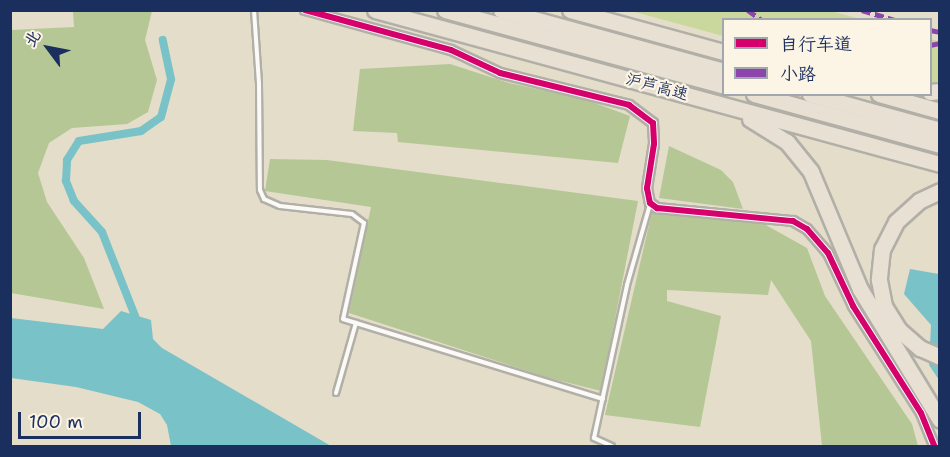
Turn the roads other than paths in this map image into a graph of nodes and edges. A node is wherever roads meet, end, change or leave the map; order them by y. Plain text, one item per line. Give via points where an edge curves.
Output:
1 (254, 10) edge
2 (305, 10) edge
3 (375, 10) edge
4 (446, 10) edge
5 (501, 10) edge
6 (570, 10) edge
7 (722, 52) edge
8 (575, 65) junction
9 (722, 71) edge
10 (722, 86) edge
11 (761, 96) edge
12 (817, 96) edge
13 (886, 96) edge
14 (939, 111) edge
15 (939, 130) edge
16 (939, 145) edge
17 (939, 164) edge
18 (936, 193) edge
19 (650, 203) junction
20 (356, 322) junction
21 (939, 357) edge
22 (336, 393) dead end
23 (603, 399) junction
24 (939, 420) edge
25 (612, 447) edge
26 (934, 447) edge

1 - 20 lane via 260,190 267,203 352,214 364,223 343,319
2 - 19 street via 451,50 500,73 629,105 652,123 654,144 647,188
3 - 8 highway, 沪芦高速
4 - 10 highway, 沪芦高速
5 - 9 highway, 沪芦高速
6 - 7 highway
8 - 17 highway, 沪芦高速
8 - 24 highway via 736,113 787,142 811,172 876,318
11 - 16 highway
12 - 15 highway
13 - 14 highway
18 - 21 highway via 896,222 882,249 879,280 884,306 898,330
19 - 23 lane via 627,285
19 - 26 street via 657,207 793,222 807,229 828,253 853,306 921,413
20 - 22 lane
20 - 23 lane
23 - 25 lane via 594,438

